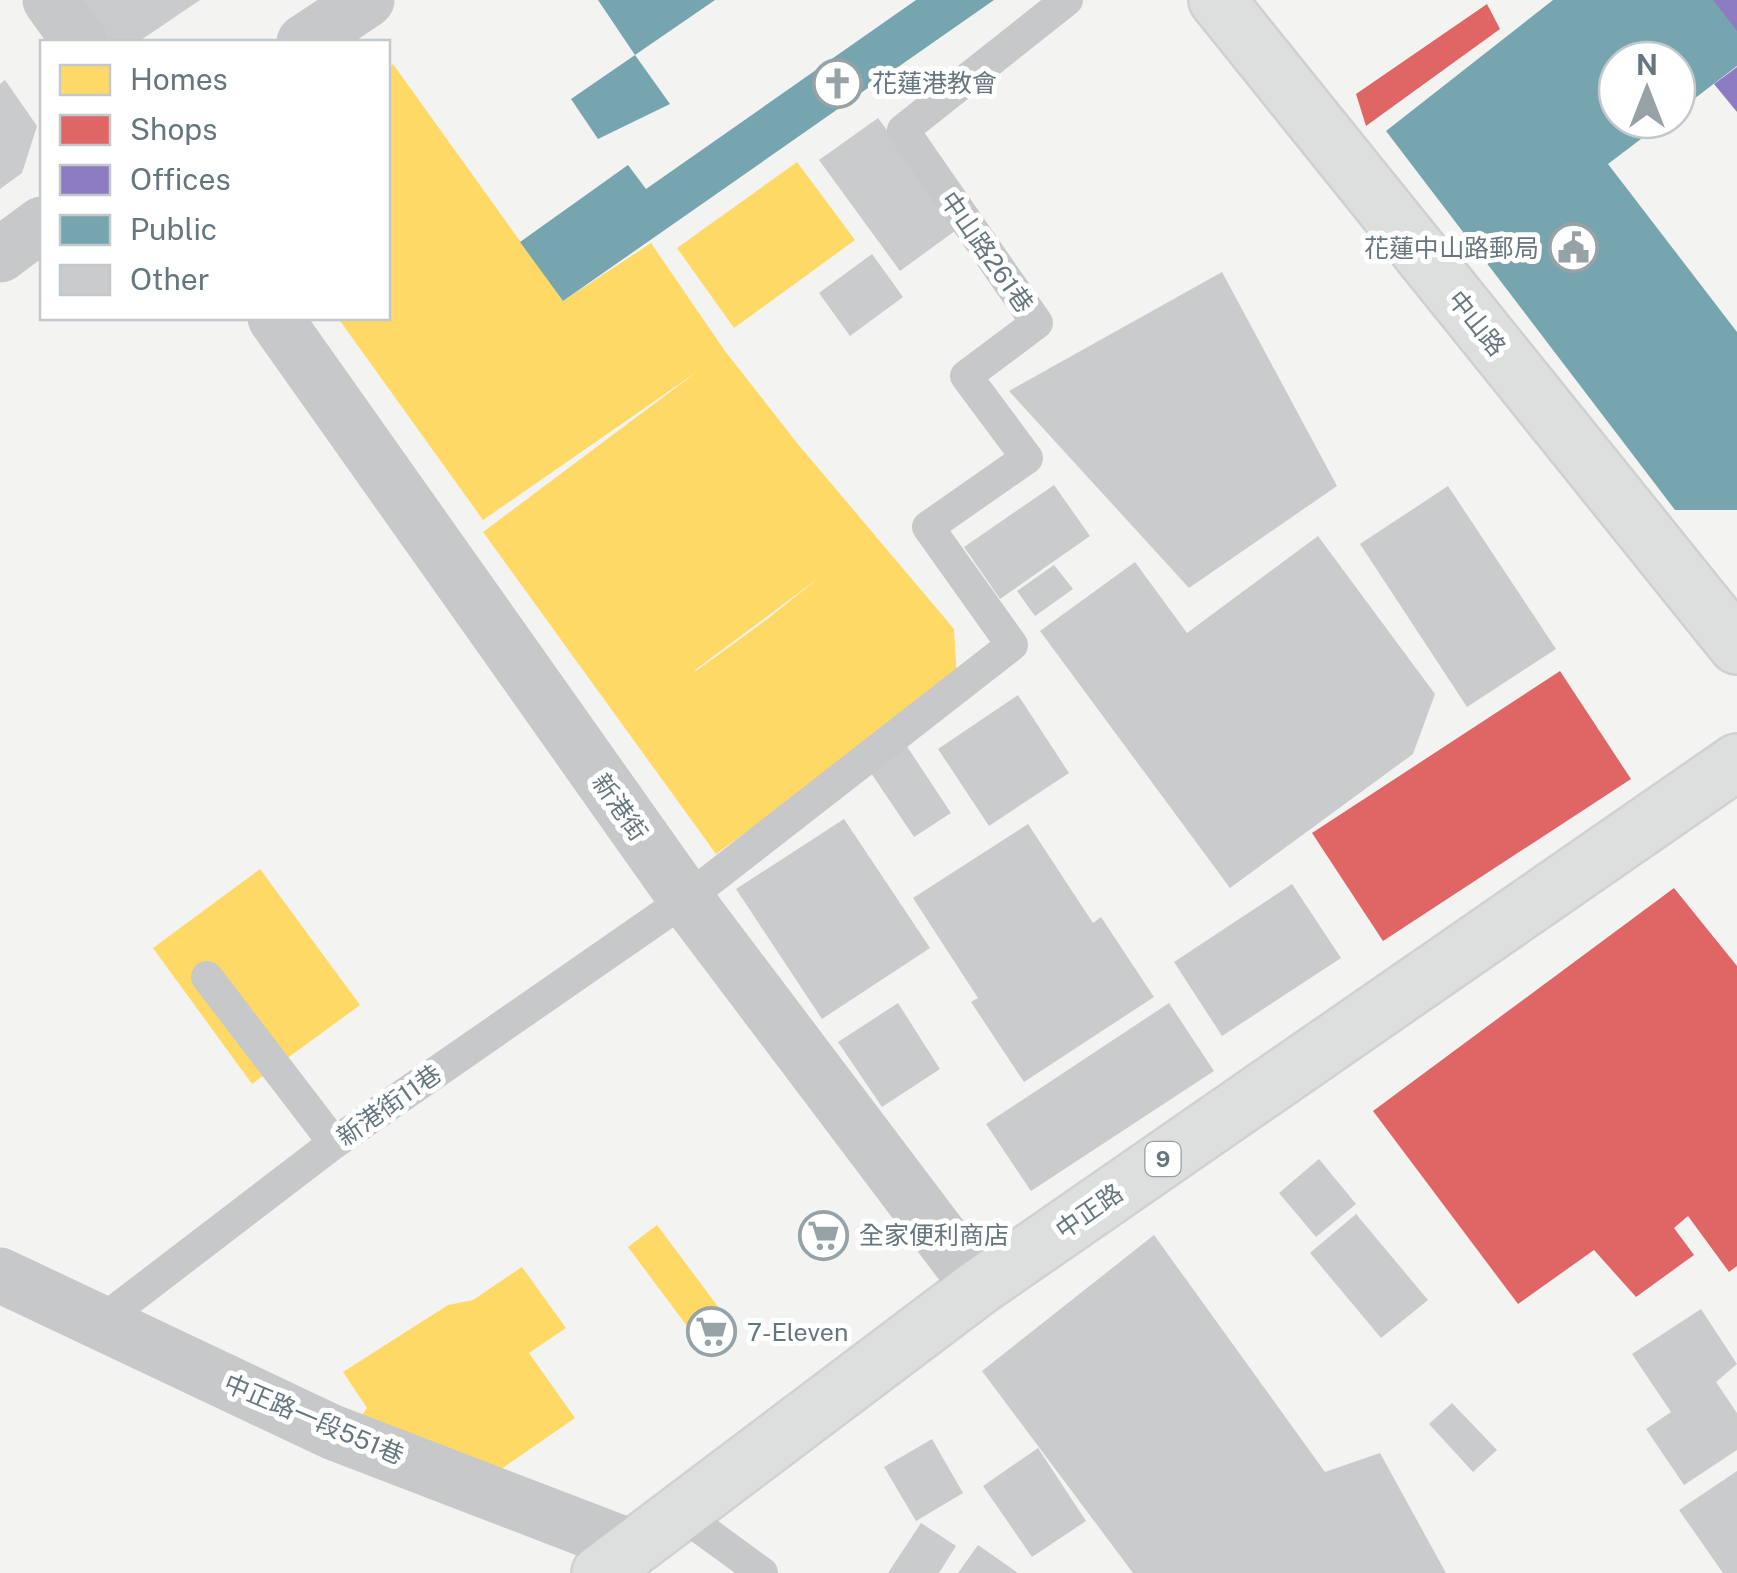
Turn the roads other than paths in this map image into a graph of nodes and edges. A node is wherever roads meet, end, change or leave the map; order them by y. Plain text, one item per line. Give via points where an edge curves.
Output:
1 (50, 0) edge
2 (366, 0) edge
3 (1067, 0) edge
4 (1218, 0) edge
5 (79, 40) edge
6 (307, 40) edge
7 (40, 225) edge
8 (0, 255) edge
9 (275, 320) edge
10 (1737, 646) edge
11 (1737, 762) edge
12 (686, 900) junction
13 (207, 977) dead end
14 (334, 1142) junction
15 (0, 1274) edge
16 (979, 1287) junction
17 (100, 1322) junction
18 (680, 1514) junction
19 (617, 1561) edge
20 (762, 1573) edge

1 - 5 street
2 - 6 street
3 - 12 lane, 中山路261巷 via 903,130 1037,323 966,376 1026,458 928,528 1012,645
4 - 10 main road, 中山路
7 - 8 street
9 - 12 street, 新港街
11 - 16 main road, 中正路 / 9
12 - 14 lane, 新港街11巷
12 - 16 street, 新港街
13 - 14 lane
14 - 17 lane, 新港街11巷
15 - 17 street, 中正路一段551巷
16 - 18 main road, 中正路 / 9
17 - 19 street, 中正路一段551巷
18 - 19 main road, 中正路 / 9
18 - 20 lane

